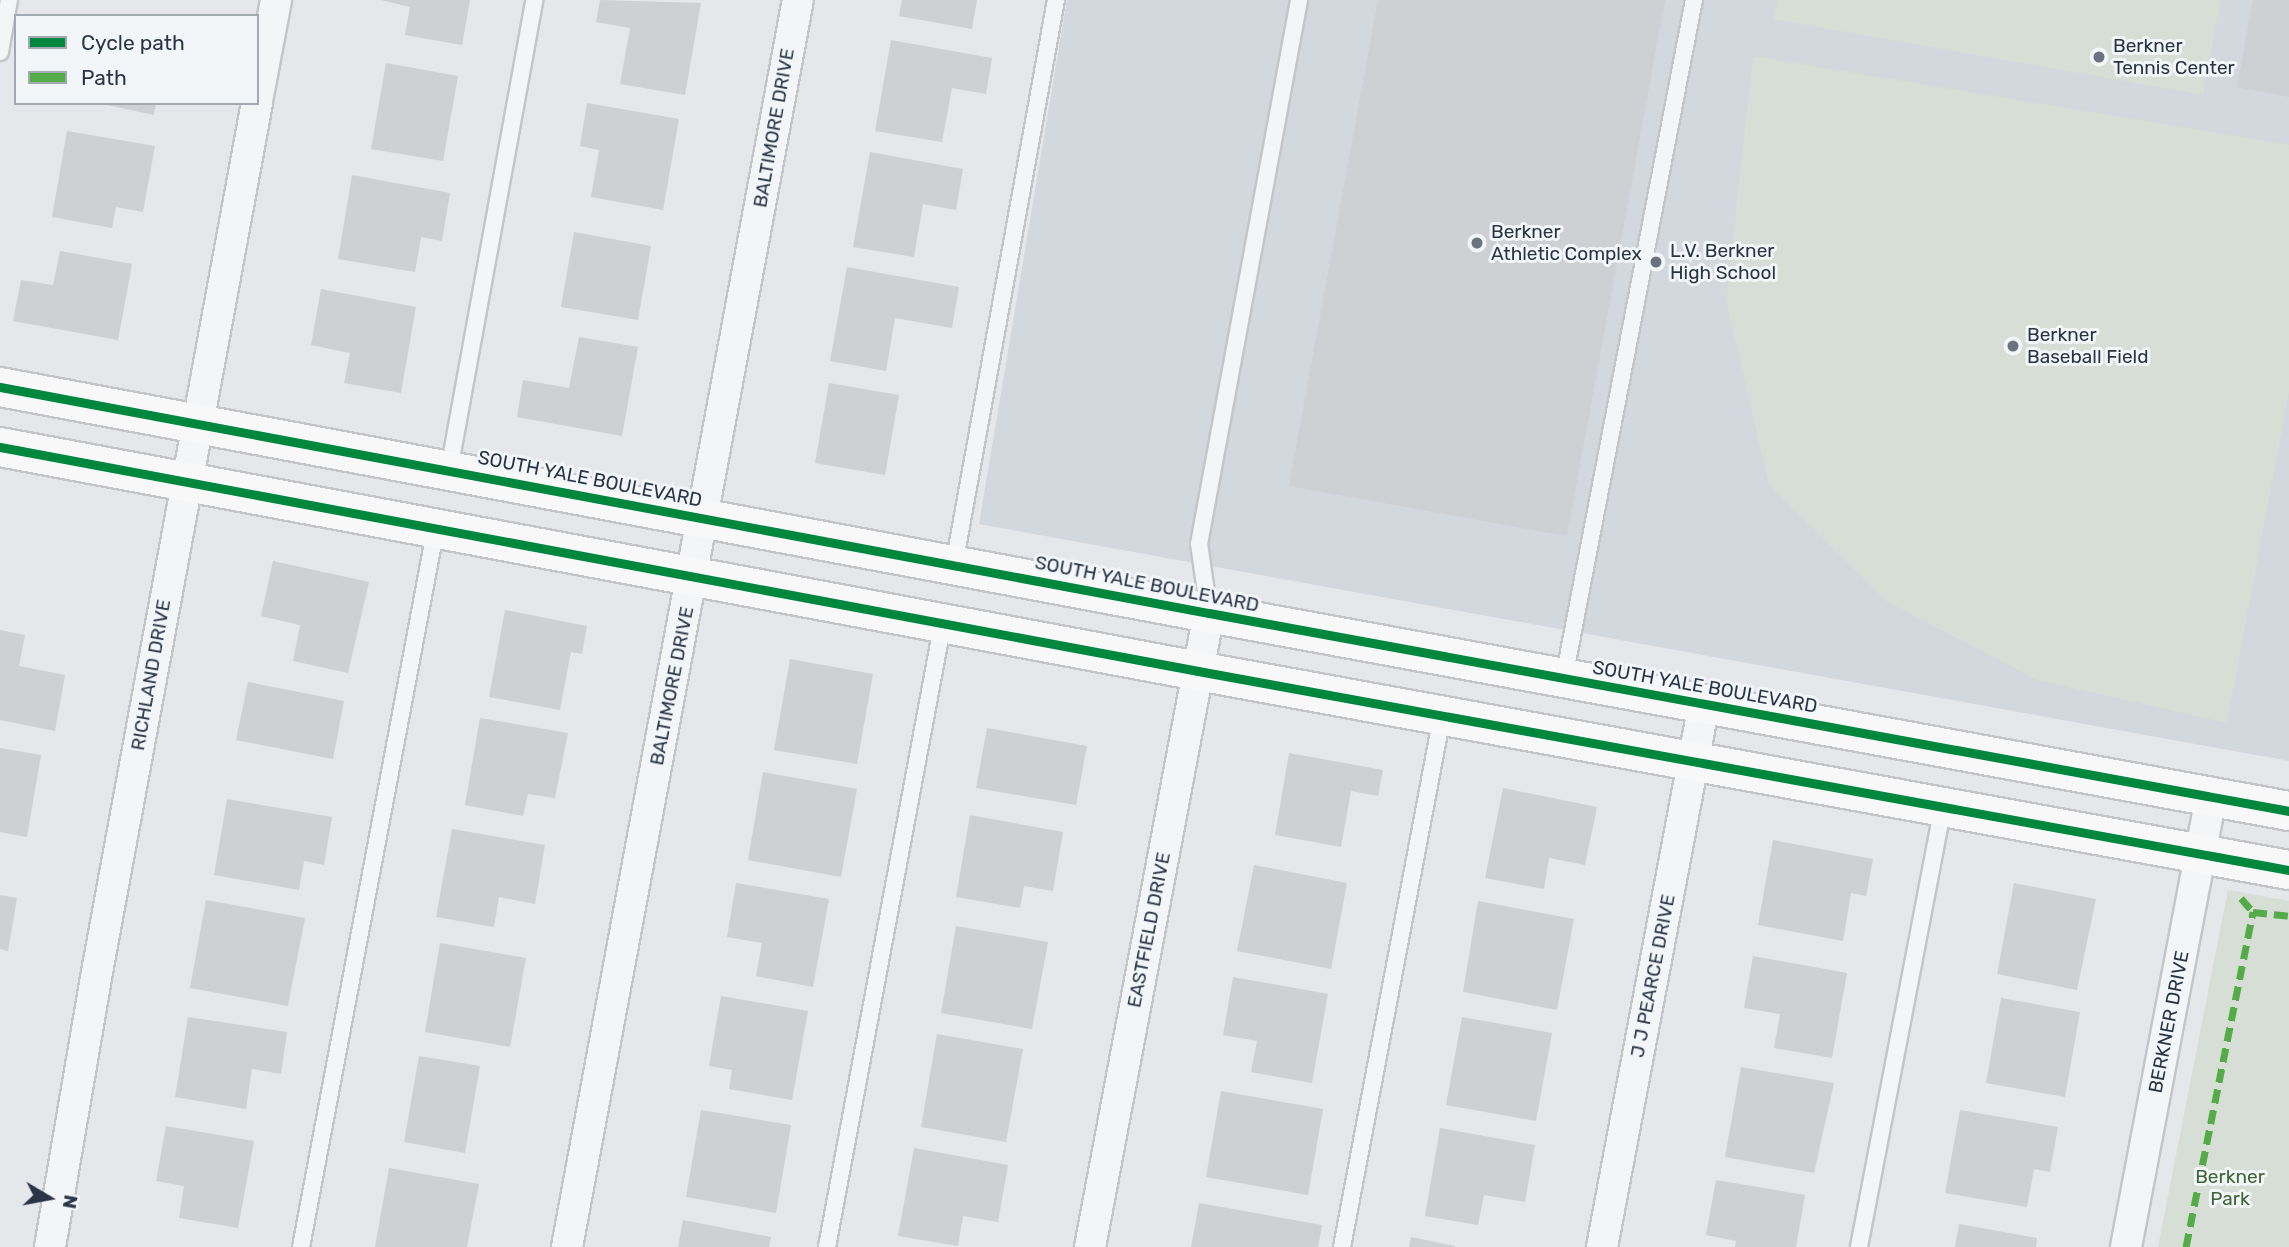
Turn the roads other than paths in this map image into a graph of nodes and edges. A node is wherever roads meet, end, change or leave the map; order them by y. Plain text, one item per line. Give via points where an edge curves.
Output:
1 (9, 0) edge
2 (276, 0) edge
3 (534, 0) edge
4 (798, 0) edge
5 (1056, 0) edge
6 (1299, 0) edge
7 (1694, 0) edge
8 (0, 52) edge
9 (259, 91) edge
10 (256, 105) edge
11 (0, 387) edge
12 (198, 423) junction
13 (0, 447) edge
14 (449, 470) junction
15 (186, 480) junction
16 (704, 518) junction
17 (436, 527) junction
18 (954, 565) junction
19 (693, 575) junction
20 (1209, 614) junction
21 (943, 622) junction
22 (1198, 671) junction
23 (1564, 679) junction
24 (1704, 704) junction
25 (1442, 716) junction
26 (1693, 762) junction
27 (2211, 797) junction
28 (1943, 807) junction
29 (2289, 810) edge
30 (2201, 854) junction
31 (2289, 870) edge
32 (50, 1247) edge
33 (301, 1247) edge
34 (567, 1247) edge
35 (827, 1247) edge
36 (1090, 1247) edge
37 (1342, 1247) edge
38 (1602, 1247) edge
39 (1858, 1247) edge
40 (2126, 1247) edge

1 - 8 lane
2 - 9 street, RICHLAND DRIVE
3 - 14 lane
4 - 16 street, BALTIMORE DRIVE
5 - 18 lane
6 - 20 lane via 1199,544
7 - 23 lane
10 - 12 street, RICHLAND DRIVE
11 - 12 street, SOUTH YALE BOULEVARD
12 - 14 street, SOUTH YALE BOULEVARD
12 - 15 street, RICHLAND DRIVE
13 - 15 street
14 - 16 street, SOUTH YALE BOULEVARD
15 - 17 street
15 - 32 street, RICHLAND DRIVE
16 - 18 street, SOUTH YALE BOULEVARD
16 - 19 street, BALTIMORE DRIVE
17 - 19 street
17 - 33 lane
18 - 20 street, SOUTH YALE BOULEVARD
19 - 21 street
19 - 34 street, BALTIMORE DRIVE
20 - 22 street, EASTFIELD DRIVE
20 - 23 street, SOUTH YALE BOULEVARD
21 - 22 street
21 - 35 lane
22 - 25 street
22 - 36 street, EASTFIELD DRIVE
23 - 24 street, SOUTH YALE BOULEVARD
24 - 26 street, J J PEARCE DRIVE
24 - 27 street, SOUTH YALE BOULEVARD
25 - 26 street
25 - 37 lane
26 - 28 street
26 - 38 street, J J PEARCE DRIVE
27 - 29 street, SOUTH YALE BOULEVARD
27 - 30 street, BERKNER DRIVE
28 - 30 street
28 - 39 lane
30 - 31 street
30 - 40 street, BERKNER DRIVE

